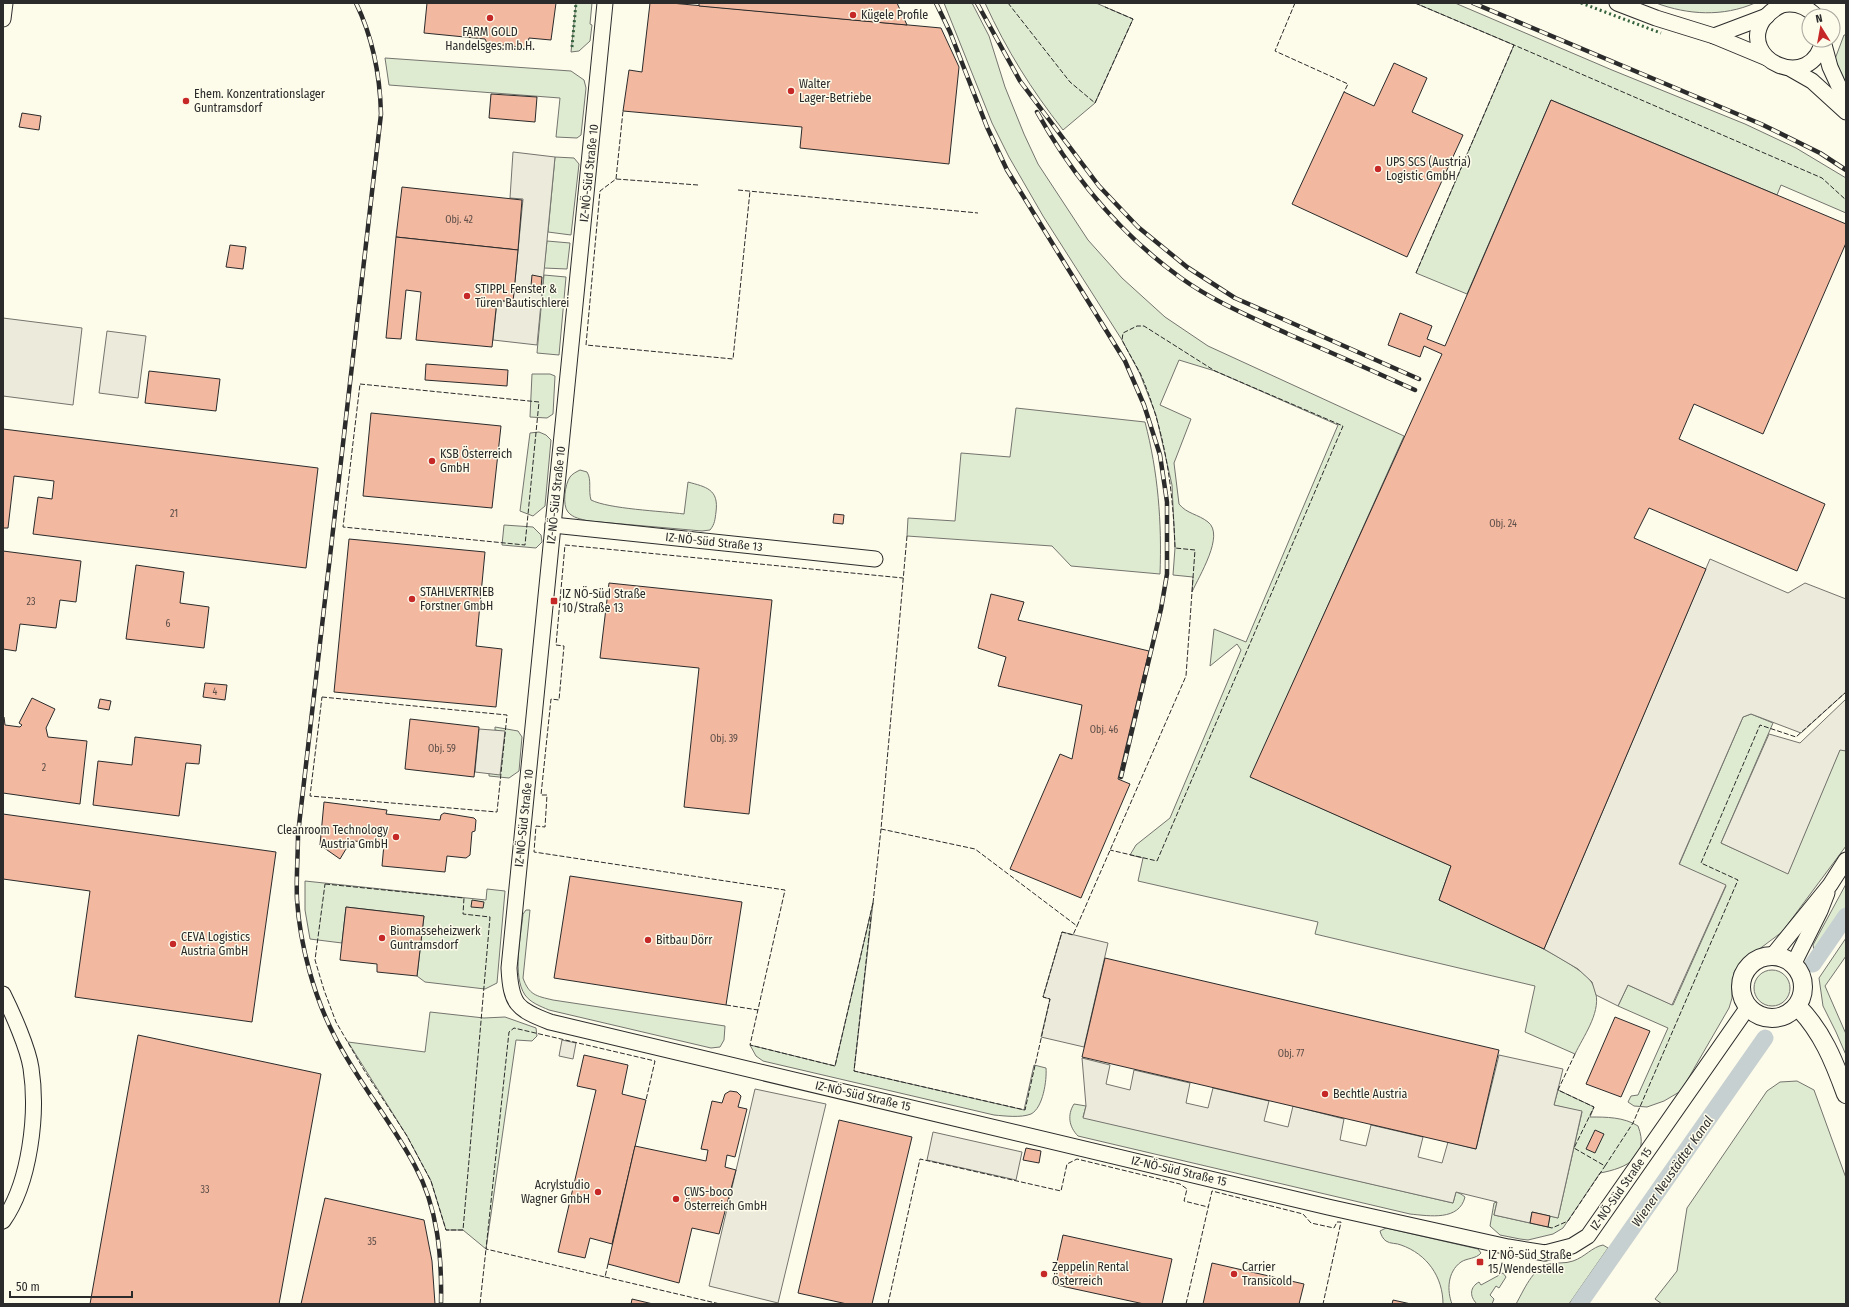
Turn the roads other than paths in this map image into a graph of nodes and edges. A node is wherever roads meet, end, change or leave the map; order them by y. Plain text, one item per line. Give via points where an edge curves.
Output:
1 (5, 3) edge
2 (606, 3) edge
3 (1617, 3) edge
4 (1782, 4) edge
5 (1806, 8) edge
6 (1766, 16) junction
7 (3, 19) edge
8 (1714, 36) junction
9 (1821, 48) edge
10 (1825, 48) edge
11 (1767, 58) junction
12 (1791, 69) junction
13 (1846, 102) edge
14 (1846, 112) edge
15 (553, 525) junction
16 (875, 559) dead end
17 (1846, 860) edge
18 (1830, 885) junction
19 (1773, 955) junction
20 (1794, 963) junction
21 (510, 988) joint
22 (3, 994) edge
23 (1797, 1006) junction
24 (1748, 1007) junction
25 (1846, 1094) edge
26 (3, 1222) edge

1 - 7 street
2 - 15 street, IZ-NÖ-Süd Straße 10
3 - 8 street
4 - 5 street
4 - 6 street
6 - 8 street
6 - 11 street via 1759,32 1759,41
8 - 11 street
9 - 12 street via 1809,63
10 - 13 street via 1830,67
11 - 12 street via 1778,66
12 - 14 street via 1812,81
15 - 16 street, IZ-NÖ-Süd Straße 13
15 - 21 street, IZ-NÖ-Süd Straße 10 via 510,960
17 - 18 street
18 - 19 street
18 - 20 street via 1820,912
19 - 20 street via 1784,957
19 - 24 street via 1761,957 1751,963 1744,973 1740,985
20 - 23 street via 1801,972 1804,984 1803,996
21 - 24 street, IZ-NÖ-Süd Straße 15 via 516,1002 527,1013 550,1022 1328,1207 1545,1253 1572,1246 1588,1236
22 - 26 street via 12,1010 31,1067 34,1127 24,1173 10,1212
23 - 24 street via 1786,1015 1773,1018 1759,1016
23 - 25 street via 1819,1033 1836,1065

